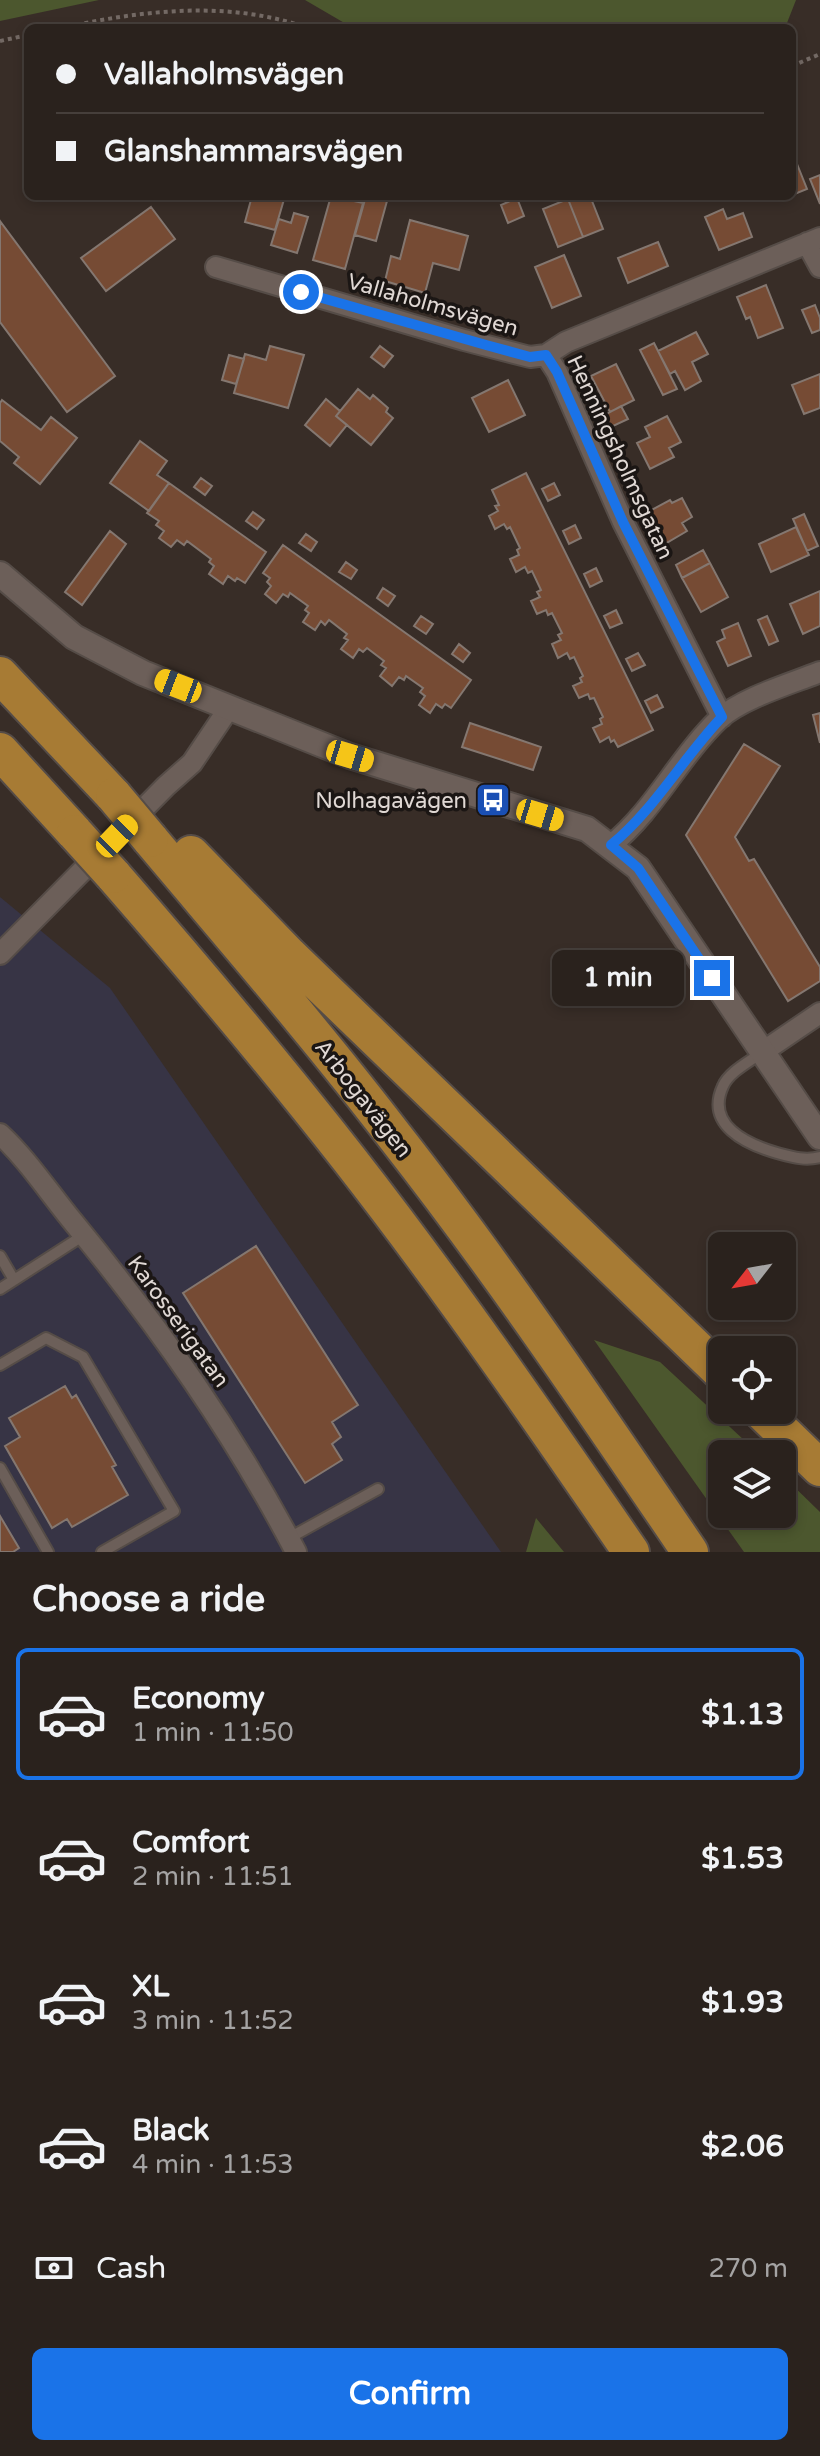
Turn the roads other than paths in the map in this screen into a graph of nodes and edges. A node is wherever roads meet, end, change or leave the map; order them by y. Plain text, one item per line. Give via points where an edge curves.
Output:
1 (814, 240) edge
2 (216, 267) dead end
3 (820, 267) edge
4 (546, 355) junction
5 (0, 574) edge
6 (820, 672) edge
7 (0, 675) edge
8 (229, 708) junction
9 (722, 717) junction
10 (0, 751) edge
11 (150, 839) junction
12 (611, 845) junction
13 (0, 954) edge
14 (820, 1013) edge
15 (761, 1053) junction
16 (0, 1134) edge
17 (820, 1137) edge
18 (820, 1157) edge
19 (84, 1235) junction
20 (0, 1256) edge
21 (14, 1280) junction
22 (0, 1289) edge
23 (708, 1359) edge
24 (0, 1365) edge
25 (774, 1424) edge
26 (0, 1468) edge
27 (820, 1468) edge
28 (378, 1489) dead end
29 (292, 1545) edge
30 (48, 1552) edge
31 (102, 1552) edge
32 (631, 1552) edge
33 (690, 1552) edge

1 - 3 street
1 - 4 street, Henningsholmsgatan via 566,342
2 - 4 street, Vallaholmsvägen via 464,340 530,357
4 - 9 street, Henningsholmsgatan
5 - 8 street via 74,637
6 - 9 street
7 - 11 highway, Arbogavägen, bridge
8 - 12 street via 350,756 587,829
8 - 13 street via 192,763
9 - 12 street via 629,831
10 - 32 highway, bridge via 198,973 350,1160
11 - 23 highway via 181,844
11 - 33 highway, Arbogavägen via 397,1138
12 - 15 street via 638,868 663,902
14 - 15 street
15 - 17 street
15 - 18 lane via 724,1083 718,1102 724,1123 752,1146 800,1159
16 - 19 street, Karosserigatan
19 - 21 lane
19 - 29 street, Karosserigatan via 204,1393
20 - 21 lane
21 - 22 lane
24 - 31 lane via 46,1338 83,1357 174,1511
25 - 27 highway
26 - 30 lane
28 - 29 lane

